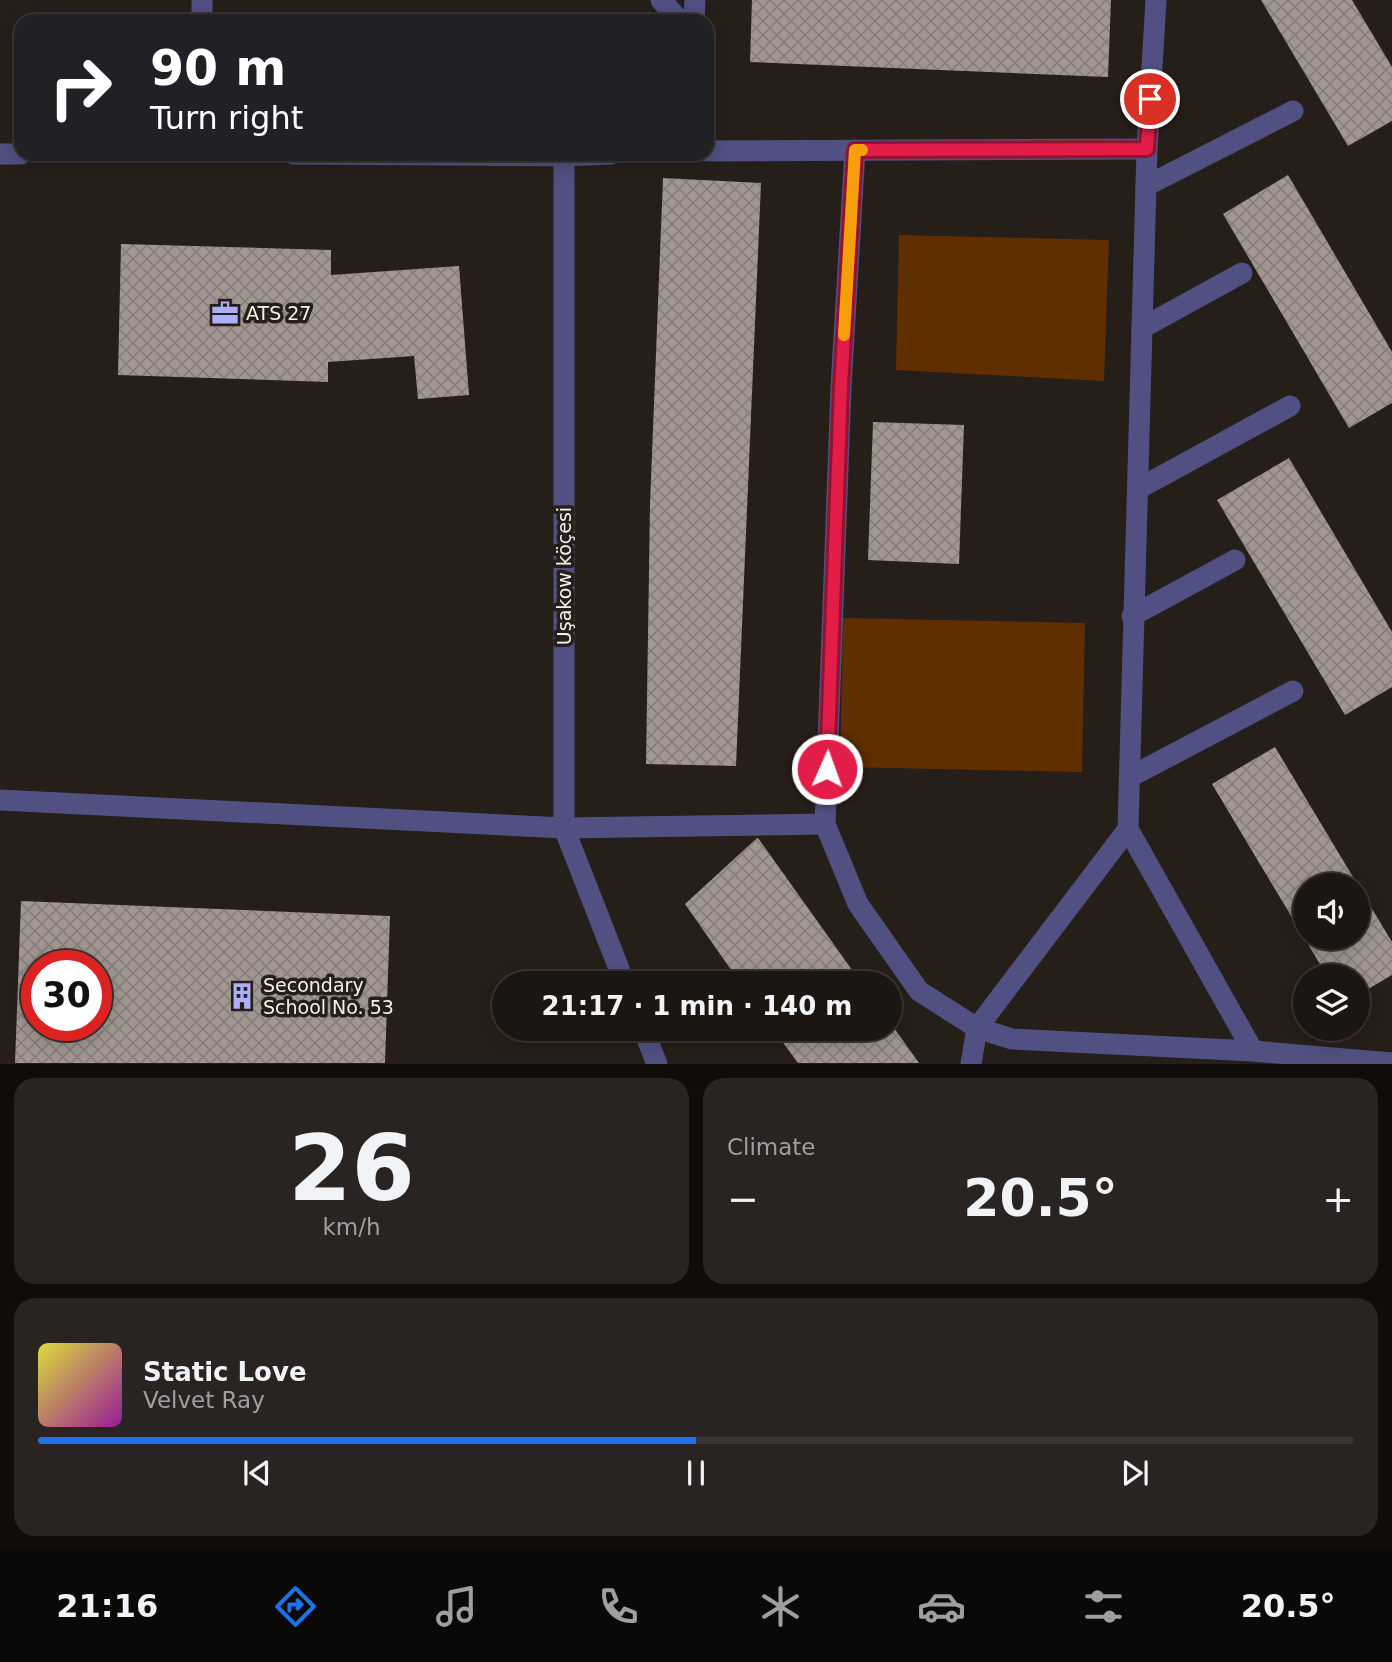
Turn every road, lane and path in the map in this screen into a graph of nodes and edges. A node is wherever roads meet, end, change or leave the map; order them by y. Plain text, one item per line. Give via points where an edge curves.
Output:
1 (661, 0) edge
2 (1156, 0) edge
3 (674, 14) edge
4 (1293, 111) dead end
5 (1147, 149) junction
6 (855, 150) junction
7 (714, 151) edge
8 (564, 161) edge
9 (1146, 186) junction
10 (1242, 273) dead end
11 (1142, 328) junction
12 (1290, 405) dead end
13 (1138, 489) junction
14 (1235, 560) dead end
15 (1132, 616) junction
16 (1293, 691) dead end
17 (1130, 777) junction
18 (0, 800) edge
19 (825, 824) junction
20 (564, 828) junction
21 (1128, 829) junction
22 (620, 971) edge
23 (977, 1028) junction
24 (648, 1041) edge
25 (1253, 1051) junction
26 (657, 1063) edge
27 (971, 1063) edge
28 (1392, 1063) edge

1 - 3 street
2 - 5 street
4 - 9 street
5 - 6 street
5 - 9 street
6 - 7 street
6 - 19 street
8 - 20 street, Uşakow köçesi
9 - 11 street
10 - 11 street
11 - 13 street
12 - 13 street
13 - 15 street
14 - 15 street
15 - 17 street
16 - 17 street
17 - 21 street
18 - 20 street
19 - 20 street
19 - 23 street via 858,904 919,990
20 - 22 street, Uşakow köçesi
21 - 23 street
21 - 25 street
23 - 25 street via 1012,1039
23 - 27 street
24 - 26 street
25 - 28 street

